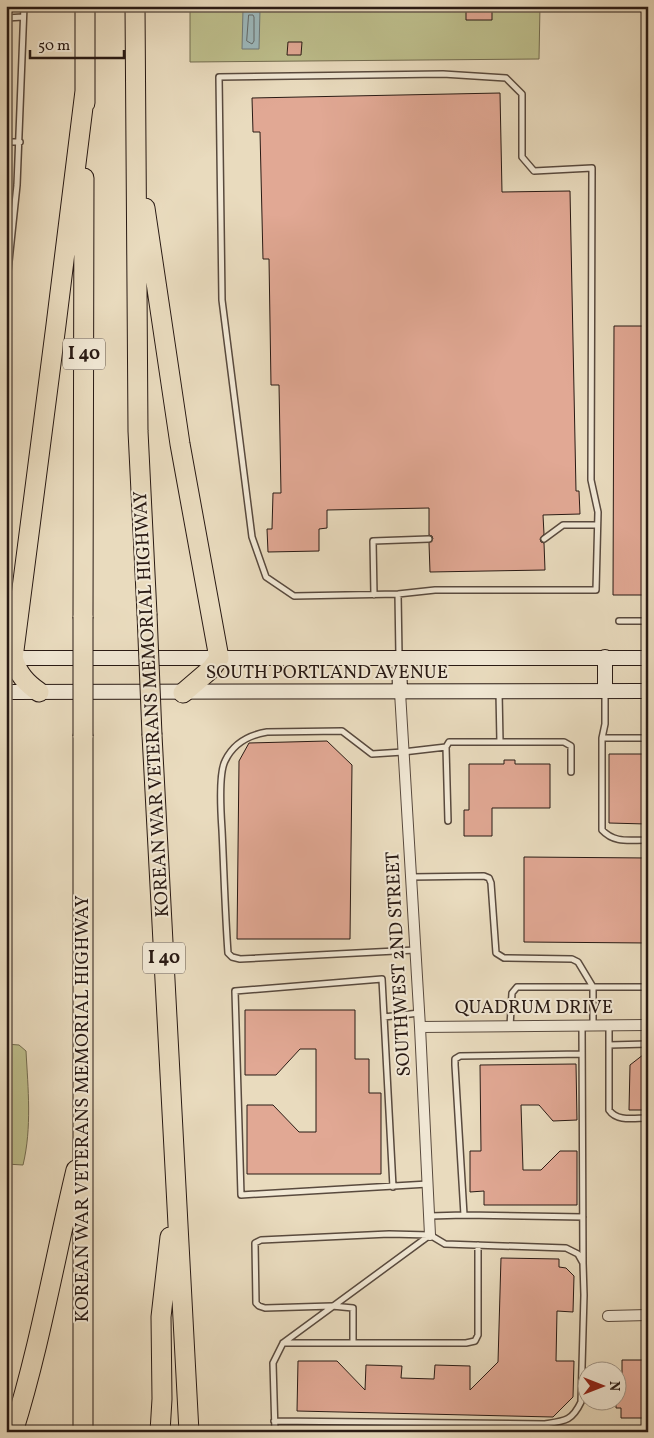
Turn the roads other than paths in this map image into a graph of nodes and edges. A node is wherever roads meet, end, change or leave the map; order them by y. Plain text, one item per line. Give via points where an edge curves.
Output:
1 (24, 6) edge
2 (84, 6) edge
3 (135, 6) edge
4 (23, 17) junction
5 (6, 18) edge
6 (85, 91) junction
7 (6, 142) edge
8 (20, 142) junction
9 (135, 150) junction
10 (6, 290) edge
11 (597, 525) junction
12 (429, 539) dead end
13 (544, 539) dead end
14 (398, 594) junction
15 (374, 595) junction
16 (619, 621) dead end
17 (648, 621) edge
18 (605, 657) junction
19 (9, 658) edge
20 (219, 658) junction
21 (399, 658) junction
22 (648, 658) edge
23 (499, 691) junction
24 (605, 691) junction
25 (648, 691) edge
26 (6, 692) edge
27 (39, 692) junction
28 (400, 692) junction
29 (183, 693) junction
30 (602, 738) junction
31 (648, 738) edge
32 (500, 742) junction
33 (446, 747) junction
34 (403, 752) junction
35 (571, 772) dead end
36 (448, 821) dead end
37 (648, 838) edge
38 (411, 877) junction
39 (416, 950) junction
40 (594, 987) junction
41 (648, 987) edge
42 (420, 1013) junction
43 (384, 1017) junction
44 (593, 1025) junction
45 (609, 1025) junction
46 (648, 1025) edge
47 (510, 1026) junction
48 (582, 1026) junction
49 (420, 1027) junction
50 (648, 1044) edge
51 (609, 1045) junction
52 (582, 1054) junction
53 (648, 1118) edge
54 (83, 1139) junction
55 (176, 1181) junction
56 (429, 1184) junction
57 (393, 1187) junction
58 (464, 1214) junction
59 (430, 1216) junction
60 (583, 1216) junction
61 (430, 1235) junction
62 (478, 1245) junction
63 (583, 1262) junction
64 (332, 1306) junction
65 (648, 1315) edge
66 (608, 1316) dead end
67 (283, 1342) junction
68 (353, 1343) junction
69 (274, 1421) junction
70 (189, 1428) edge
71 (84, 1430) edge
72 (13, 1432) edge
73 (160, 1432) edge
74 (275, 1432) edge

1 - 4 lane
2 - 6 highway, KOREAN WAR VETERANS MEMORIAL HIGHWAY / I 40
3 - 9 highway, KOREAN WAR VETERANS MEMORIAL HIGHWAY / I 40
4 - 5 lane
4 - 8 lane
6 - 19 highway via 58,315
6 - 54 highway, KOREAN WAR VETERANS MEMORIAL HIGHWAY / I 40, bridge
7 - 8 lane
8 - 10 lane
9 - 20 highway via 179,434
9 - 55 highway, KOREAN WAR VETERANS MEMORIAL HIGHWAY / I 40, bridge via 138,431
11 - 13 lane via 564,525
11 - 14 lane via 596,590 435,590
11 - 15 lane via 598,512 590,480 592,168 534,171 522,157 522,94 506,78 442,74 219,78 222,300 252,536 266,577 294,596
12 - 15 lane via 373,541
14 - 15 lane
14 - 21 lane
16 - 17 lane
18 - 21 main road, SOUTH PORTLAND AVENUE
18 - 22 main road, SOUTH PORTLAND AVENUE
18 - 24 main road
19 - 20 main road, SOUTH PORTLAND AVENUE
19 - 27 highway via 27,684
20 - 21 main road, SOUTH PORTLAND AVENUE
20 - 29 highway
21 - 28 main road
23 - 24 main road, SOUTH PORTLAND AVENUE
23 - 28 main road, SOUTH PORTLAND AVENUE
23 - 32 lane
24 - 25 main road, SOUTH PORTLAND AVENUE
24 - 30 lane
26 - 27 main road, SOUTH PORTLAND AVENUE
27 - 29 main road, SOUTH PORTLAND AVENUE
28 - 29 main road, SOUTH PORTLAND AVENUE
28 - 34 street, SOUTHWEST 2ND STREET
30 - 31 lane
30 - 37 lane via 602,830 609,838
32 - 33 lane via 449,742
32 - 35 lane via 564,742 571,746
33 - 34 lane
33 - 36 lane
34 - 38 street, SOUTHWEST 2ND STREET
34 - 39 lane via 372,754 348,734 334,730 267,732 245,739 234,748 224,762 222,772 226,926 228,953 240,959
38 - 39 street, SOUTHWEST 2ND STREET
38 - 40 lane via 489,878 492,883 496,953 504,958 572,959 578,962
39 - 42 street, SOUTHWEST 2ND STREET
40 - 41 lane
40 - 44 lane
40 - 47 lane via 517,986 512,993
42 - 43 lane
42 - 49 street, SOUTHWEST 2ND STREET
43 - 57 lane
43 - 57 lane via 382,979 235,991 241,1195
44 - 45 street, QUADRUM DRIVE
44 - 48 street, QUADRUM DRIVE
45 - 46 street, QUADRUM DRIVE
45 - 51 lane
47 - 48 street, QUADRUM DRIVE
47 - 49 street, QUADRUM DRIVE
48 - 52 lane
49 - 56 street, SOUTHWEST 2ND STREET
50 - 51 lane
51 - 53 lane via 609,1110 618,1118
52 - 58 lane via 460,1056 455,1059
52 - 60 lane
54 - 71 highway, KOREAN WAR VETERANS MEMORIAL HIGHWAY / I 40
54 - 72 highway via 43,1322
55 - 70 highway, KOREAN WAR VETERANS MEMORIAL HIGHWAY / I 40
55 - 73 highway via 161,1317
56 - 57 lane
56 - 59 street, SOUTHWEST 2ND STREET
58 - 59 lane
58 - 60 lane
59 - 61 street, SOUTHWEST 2ND STREET
60 - 63 lane
61 - 62 lane via 445,1244
61 - 64 lane
61 - 64 lane via 271,1239 255,1243 256,1302 259,1306
62 - 63 lane via 566,1248 578,1254
62 - 68 lane via 478,1334 475,1341
63 - 69 lane via 581,1402 576,1413 566,1421 545,1424
64 - 67 lane
64 - 68 lane via 353,1308
65 - 66 street
67 - 68 lane
67 - 69 lane via 273,1363
69 - 74 lane

